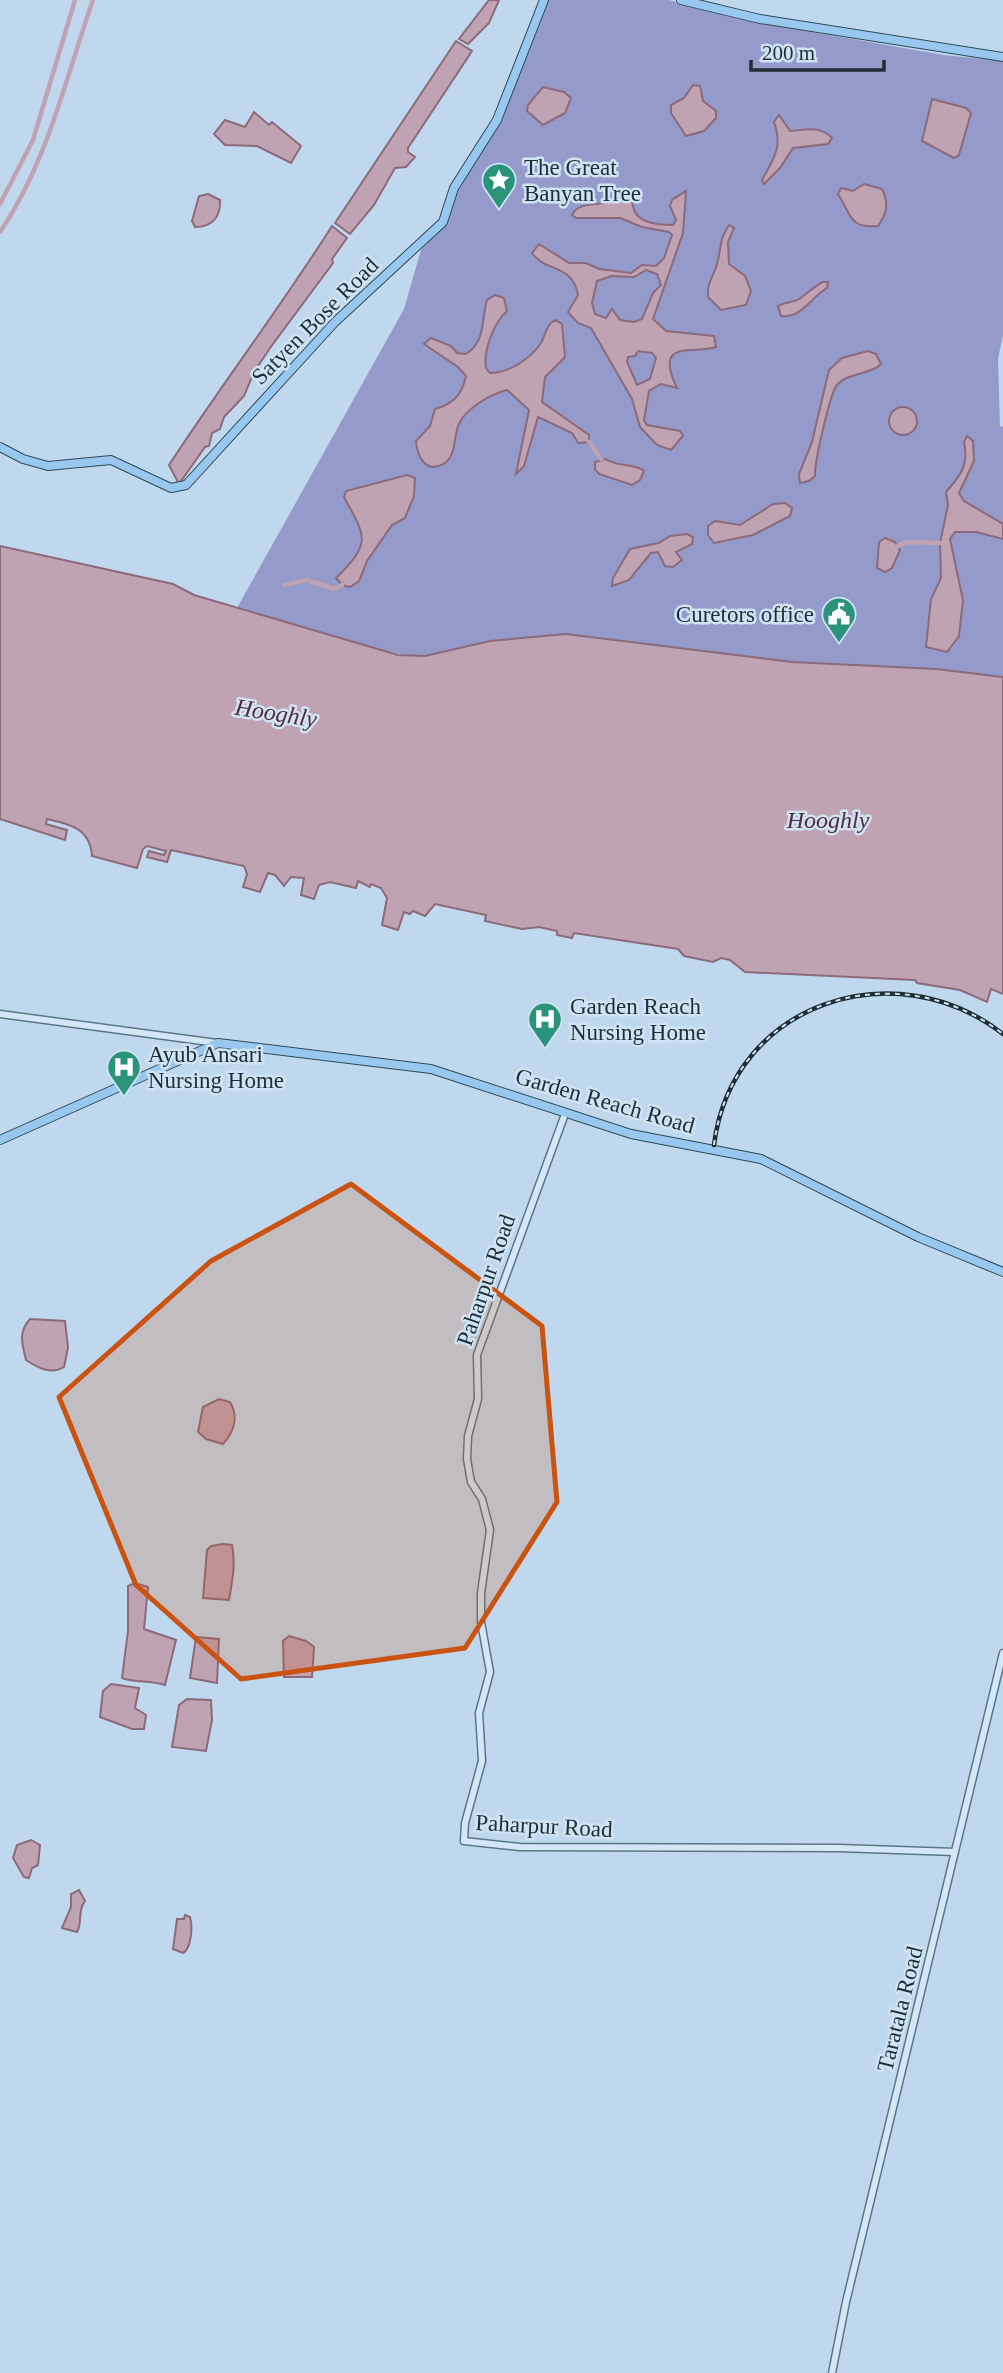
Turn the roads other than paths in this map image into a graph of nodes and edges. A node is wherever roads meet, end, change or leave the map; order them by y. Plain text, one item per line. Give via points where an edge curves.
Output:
1 (544, 0) edge
2 (681, 0) edge
3 (1003, 57) edge
4 (0, 447) edge
5 (0, 1014) edge
6 (218, 1043) junction
7 (565, 1114) junction
8 (0, 1140) edge
9 (1003, 1272) edge
10 (1003, 1653) edge
11 (955, 1852) junction
12 (832, 2373) edge

1 - 4 main road, Satyen Bose Road via 497,120 454,188 443,222 335,322 186,485 171,488 111,460 48,466
2 - 3 main road via 760,19
5 - 6 street
6 - 7 main road, Garden Reach Road via 343,1061 416,1065
6 - 8 main road
7 - 9 main road, Garden Reach Road via 655,1139 761,1159 918,1237
7 - 11 street, Paharpur Road via 477,1356 478,1399 467,1459 490,1530 481,1611 490,1672 479,1713 482,1761 464,1841 520,1847
10 - 11 street, Taratala Road
11 - 12 street, Taratala Road

